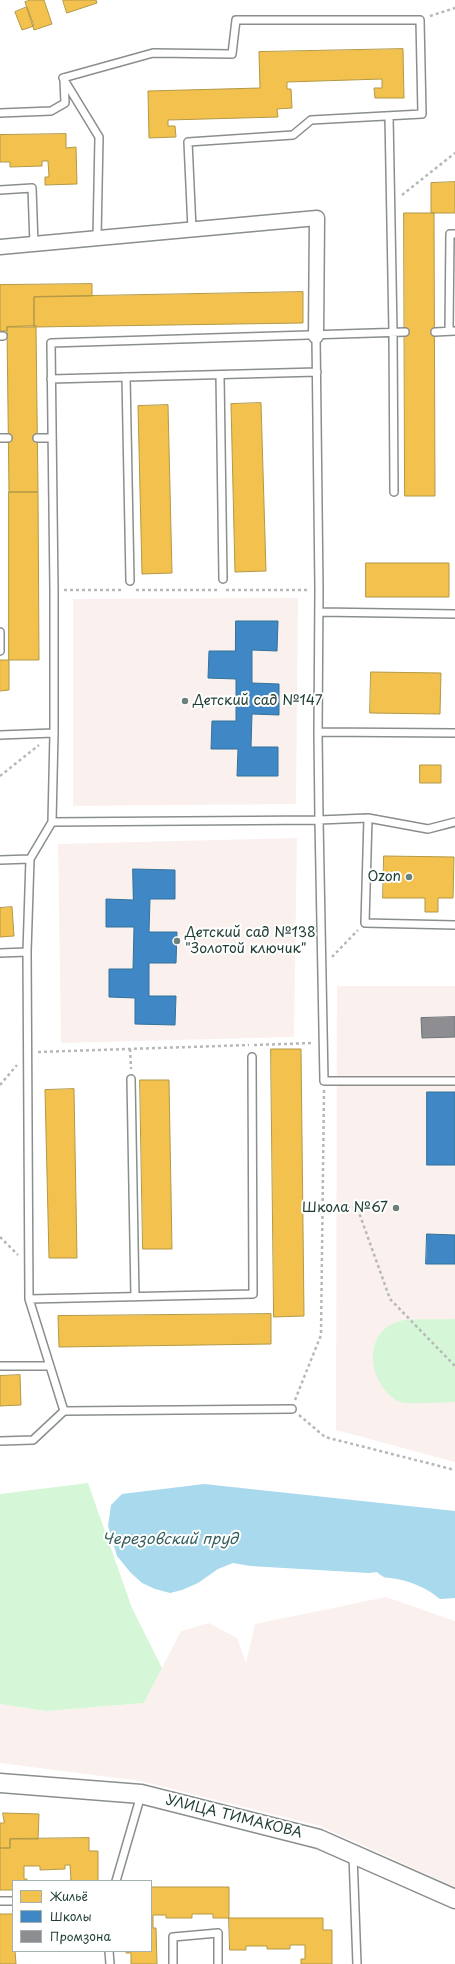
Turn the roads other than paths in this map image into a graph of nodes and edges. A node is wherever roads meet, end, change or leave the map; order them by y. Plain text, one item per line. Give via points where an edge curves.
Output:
1 (63, 78) junction
2 (0, 113) edge
3 (389, 116) junction
4 (0, 190) edge
5 (192, 229) junction
6 (455, 234) edge
7 (97, 238) junction
8 (34, 244) junction
9 (0, 247) edge
10 (452, 331) edge
11 (393, 332) junction
12 (405, 332) dead end
13 (435, 332) dead end
14 (316, 336) junction
15 (317, 372) junction
16 (220, 375) junction
17 (126, 377) junction
18 (51, 379) junction
19 (0, 438) edge
20 (8, 438) dead end
21 (37, 438) dead end
22 (52, 438) junction
23 (394, 492) dead end
24 (223, 579) dead end
25 (130, 581) dead end
26 (319, 612) junction
27 (455, 614) edge
28 (0, 632) edge
29 (0, 651) edge
30 (318, 732) junction
31 (54, 733) junction
32 (455, 733) edge
33 (0, 735) edge
34 (368, 818) junction
35 (319, 820) junction
36 (52, 822) junction
37 (455, 822) edge
38 (30, 859) junction
39 (0, 860) edge
40 (455, 925) edge
41 (27, 952) junction
42 (0, 953) edge
43 (252, 1057) dead end
44 (131, 1079) road end
45 (455, 1082) edge
46 (135, 1297) junction
47 (29, 1299) junction
48 (0, 1366) edge
49 (50, 1366) junction
50 (292, 1409) road end
51 (64, 1411) junction
52 (0, 1441) edge
53 (0, 1783) edge
54 (141, 1794) junction
55 (353, 1854) junction
56 (116, 1880) edge
57 (455, 1899) edge
58 (0, 1901) edge
59 (12, 1901) edge
60 (109, 1952) edge
61 (110, 1964) edge
62 (173, 1964) edge
63 (218, 1964) edge
64 (357, 1964) edge

1 - 2 lane via 65,103 51,112
1 - 3 lane via 154,54 232,54 236,20 420,20 422,114
1 - 7 lane via 99,137
3 - 5 lane via 311,120 293,134 188,142
3 - 11 lane
4 - 8 lane via 32,188
5 - 7 street
5 - 14 street via 317,218
6 - 10 lane via 450,234
7 - 8 street
8 - 9 street
10 - 13 lane
11 - 12 lane
11 - 14 lane
11 - 23 lane
14 - 15 lane
14 - 18 lane via 51,343
15 - 16 lane
15 - 26 lane
16 - 17 lane
16 - 24 lane
17 - 18 lane
17 - 25 lane
18 - 22 lane
19 - 20 lane
21 - 22 lane
22 - 31 lane
26 - 27 lane
26 - 30 lane
28 - 29 lane
30 - 32 lane
30 - 35 lane
31 - 33 lane
31 - 36 lane
34 - 35 lane
34 - 37 lane via 428,829
34 - 40 lane via 365,923
35 - 36 lane
35 - 45 lane via 324,1081
36 - 38 lane
38 - 39 lane
38 - 41 lane
41 - 42 lane
41 - 47 lane
43 - 46 lane via 253,1294
44 - 46 lane
46 - 47 lane
47 - 49 lane
48 - 49 lane
49 - 51 lane
50 - 51 lane
51 - 52 lane via 33,1440
53 - 54 street, УЛИЦА ТИМАКОВА
54 - 55 street, УЛИЦА ТИМАКОВА via 319,1839
54 - 56 lane
55 - 57 street, УЛИЦА ТИМАКОВА
55 - 64 lane
58 - 59 lane
60 - 61 lane
62 - 63 lane via 173,1937 218,1933

